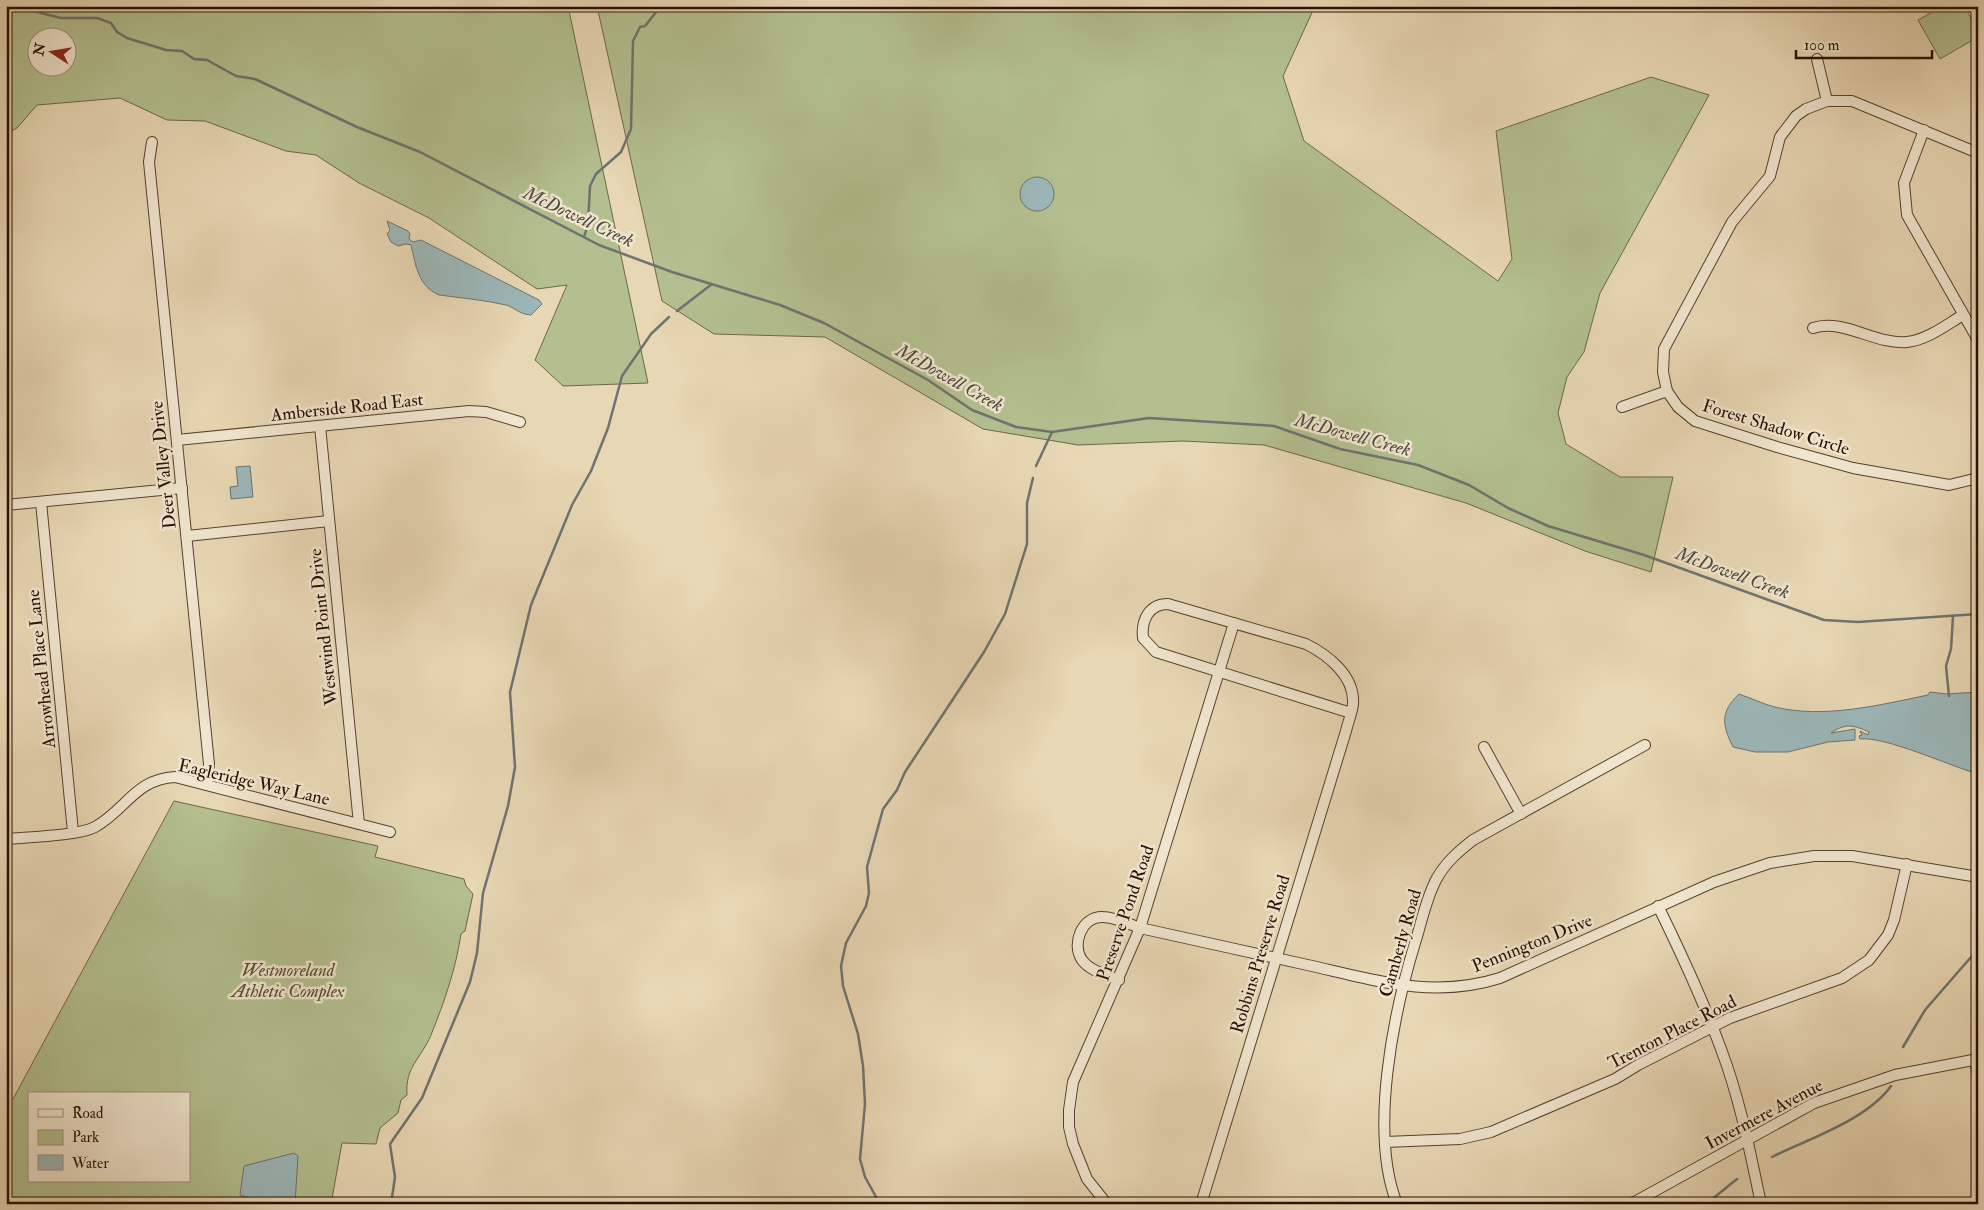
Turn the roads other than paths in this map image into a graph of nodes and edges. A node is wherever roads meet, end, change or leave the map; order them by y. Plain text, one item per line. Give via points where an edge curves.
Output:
1 (1817, 59) dead end
2 (1827, 101) junction
3 (1924, 130) junction
4 (152, 142) dead end
5 (1978, 153) edge
6 (1963, 316) junction
7 (1813, 328) dead end
8 (1978, 340) edge
9 (1668, 391) junction
10 (1622, 407) dead end
11 (520, 422) dead end
12 (320, 426) junction
13 (177, 440) junction
14 (1978, 478) edge
15 (182, 488) junction
16 (41, 502) junction
17 (6, 505) edge
18 (329, 521) junction
19 (186, 536) junction
20 (1234, 623) junction
21 (1219, 672) junction
22 (1351, 713) junction
23 (1645, 745) dead end
24 (1484, 747) dead end
25 (207, 785) junction
26 (1521, 814) junction
27 (359, 824) junction
28 (73, 832) junction
29 (390, 832) dead end
30 (6, 839) edge
31 (1907, 864) junction
32 (1978, 877) edge
33 (1658, 906) junction
34 (1140, 928) junction
35 (1275, 958) junction
36 (1119, 980) junction
37 (1403, 986) junction
38 (1711, 1027) junction
39 (1976, 1059) edge
40 (1978, 1076) edge
41 (1747, 1140) junction
42 (1385, 1142) junction
43 (1107, 1204) edge
44 (1201, 1204) edge
45 (1397, 1204) edge
46 (1631, 1204) edge
47 (1761, 1204) edge

1 - 2 street
2 - 3 street, Forest Shadow Circle via 1852,101
2 - 9 street, Forest Shadow Circle via 1806,109 1784,130 1770,176 1732,222 1664,349 1664,383
3 - 5 street, Forest Shadow Circle
3 - 6 street via 1904,183 1905,203 1913,226
4 - 13 street, Deer Valley Drive via 149,162
6 - 7 street via 1909,342 1886,341 1832,326
6 - 8 street
9 - 10 street
9 - 14 street, Forest Shadow Circle via 1678,407 1695,421 1825,461 1949,484
11 - 12 street, Amberside Road East via 486,412 469,411
12 - 13 street, Amberside Road East
12 - 18 street, Westwind Point Drive
13 - 15 street, Deer Valley Drive
15 - 16 street
15 - 19 street, Deer Valley Drive
16 - 17 street
16 - 28 street, Arrowhead Place Lane
18 - 19 street
18 - 27 street, Westwind Point Drive
19 - 25 street, Deer Valley Drive via 209,764
20 - 21 street, Preserve Pond Road
20 - 21 street, Robbins Preserve Road via 1168,604 1153,608 1143,621 1143,638 1156,652
20 - 22 street, Robbins Preserve Road via 1323,652 1337,665 1349,685 1353,704
21 - 22 street, Robbins Preserve Road
21 - 34 street, Preserve Pond Road
22 - 35 street, Robbins Preserve Road
23 - 26 street, Camberly Road
24 - 26 street
25 - 27 street, Eagleridge Way Lane
25 - 28 street, Eagleridge Way Lane via 175,777 156,780 142,787 94,828
26 - 37 street, Camberly Road via 1469,844 1454,855 1441,872 1429,896
27 - 29 street, Eagleridge Way Lane
28 - 30 street, Eagleridge Way Lane
31 - 32 street, Pennington Drive
31 - 33 street, Pennington Drive via 1832,855 1793,859 1742,870
31 - 38 street, Trenton Place Road via 1894,920 1884,942 1869,960 1842,978
33 - 37 street, Pennington Drive via 1550,957 1479,984 1443,989
33 - 38 street
34 - 35 street, Pennington Drive
34 - 36 street, Preserve Pond Road
34 - 36 street, Pennington Drive via 1102,916 1090,921 1079,932 1077,945 1081,959 1090,968
35 - 37 street, Pennington Drive
35 - 44 street, Robbins Preserve Road
36 - 43 street, Preserve Pond Road via 1073,1082 1069,1110 1069,1127 1080,1163 1087,1179
37 - 42 street, Camberly Road via 1388,1068
38 - 41 street via 1730,1077
38 - 42 street, Trenton Place Road via 1615,1079 1491,1132 1460,1138
39 - 40 street
39 - 41 street, Invermere Avenue via 1861,1085 1797,1111
41 - 46 street, Invermere Avenue
41 - 47 street
42 - 45 street, Camberly Road via 1388,1171

